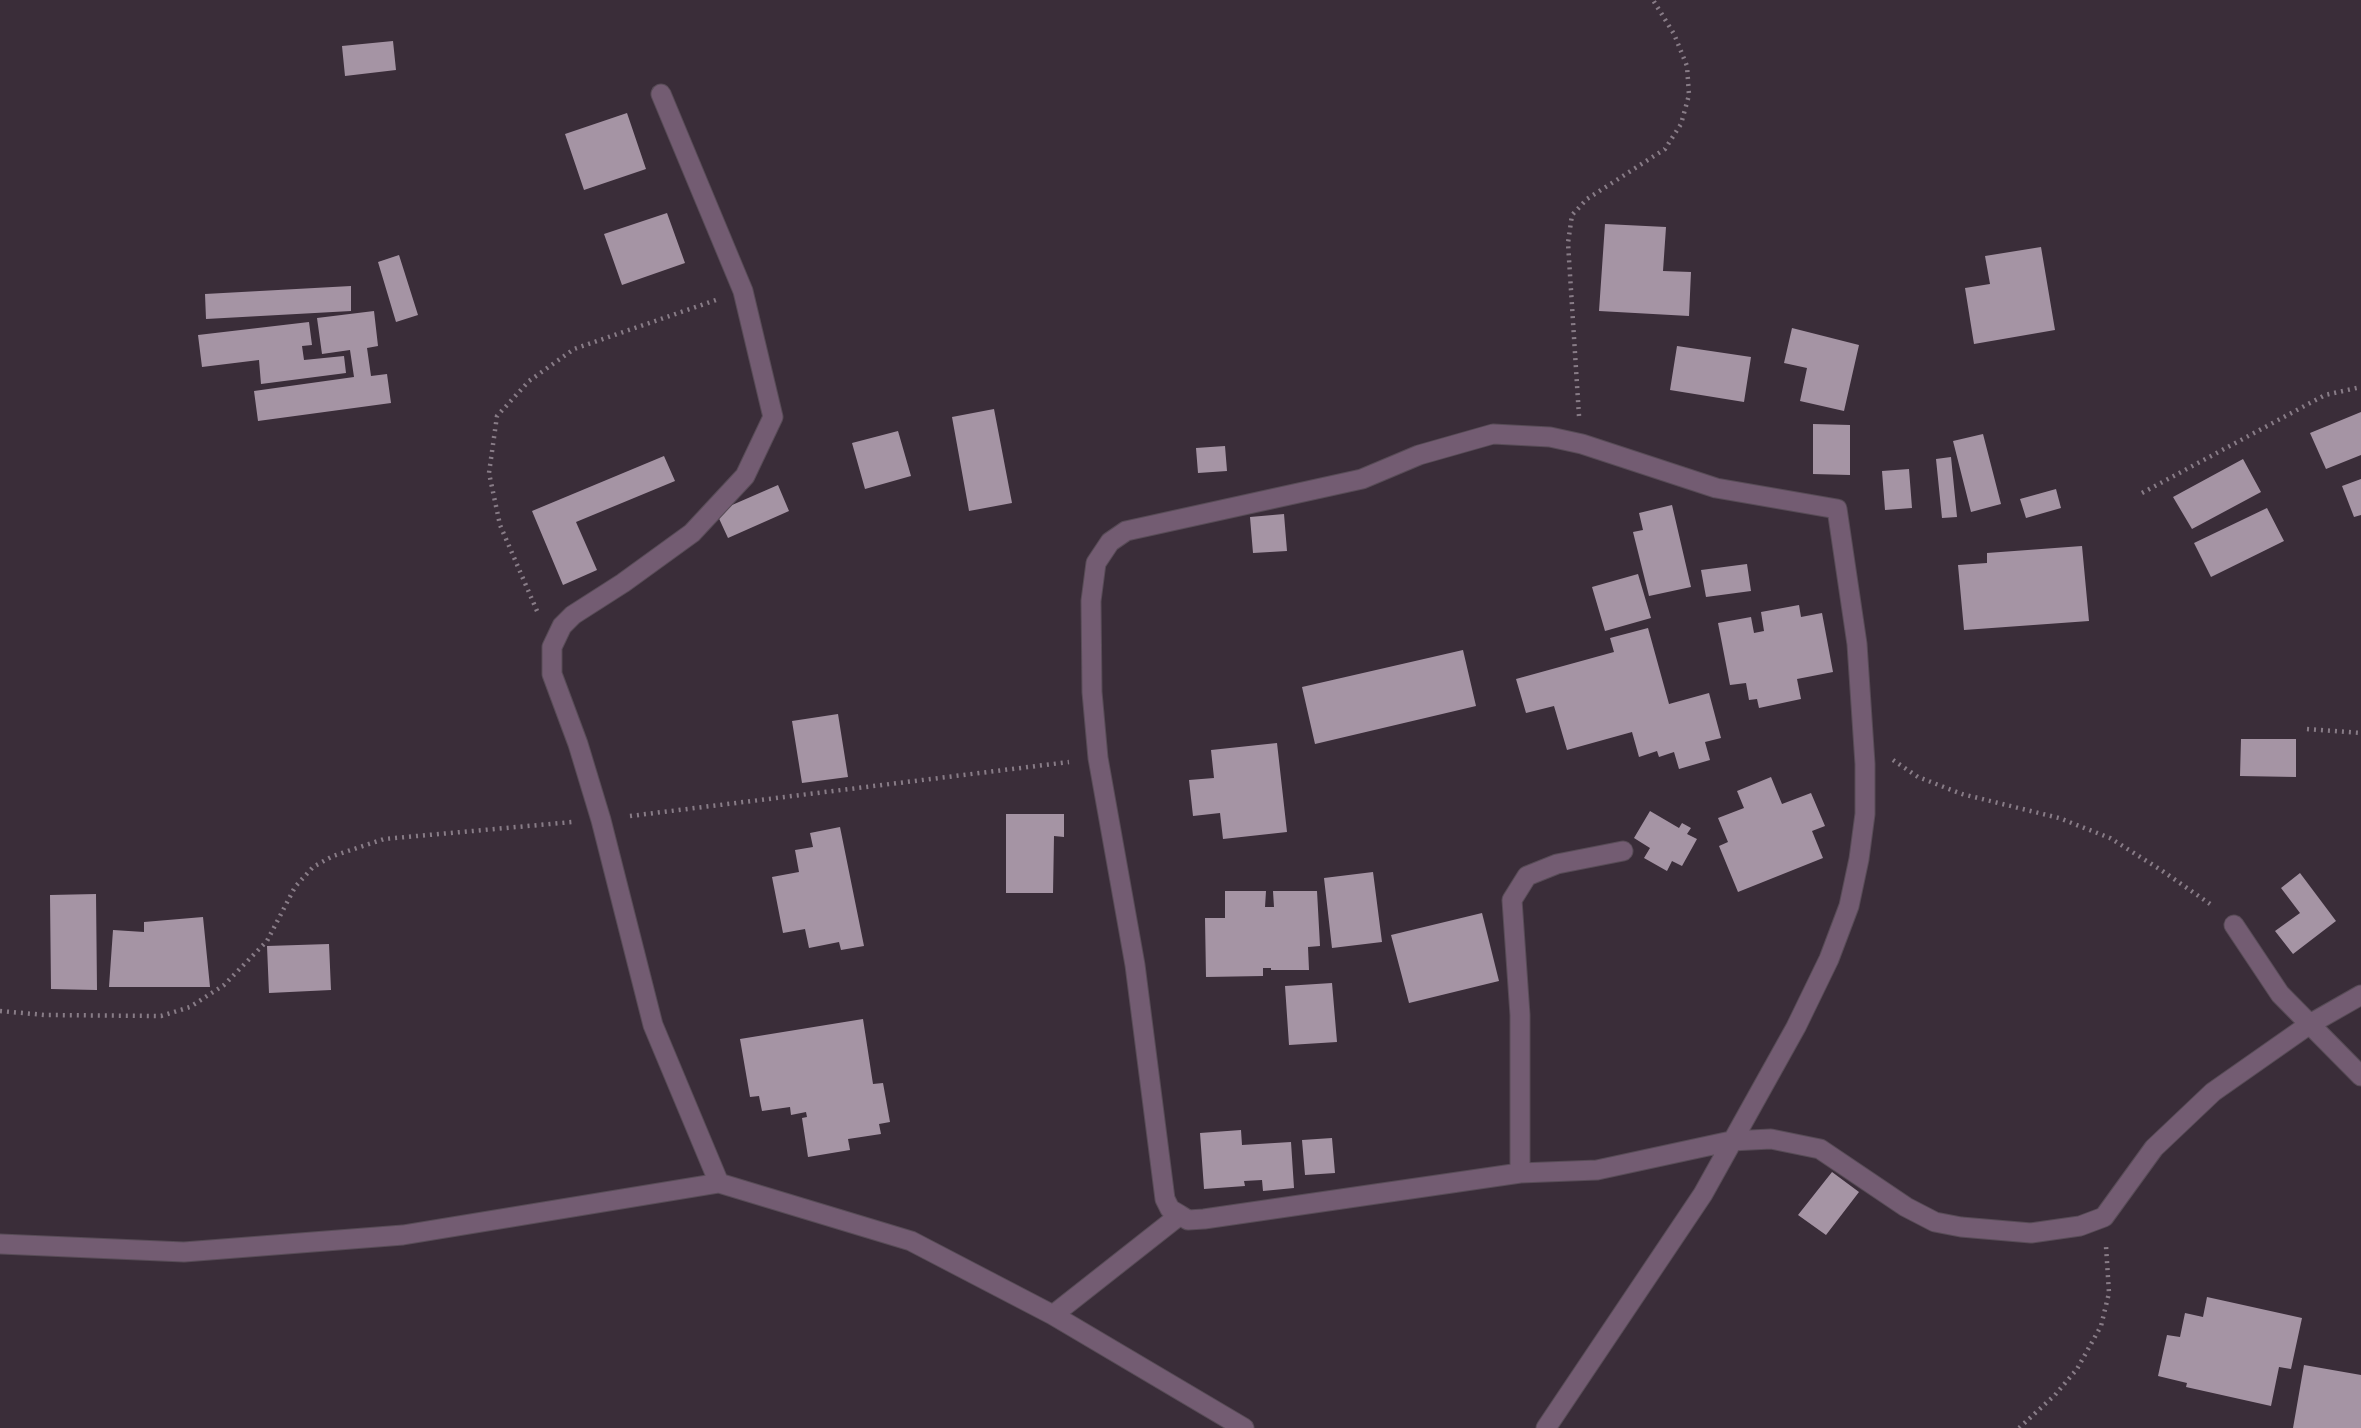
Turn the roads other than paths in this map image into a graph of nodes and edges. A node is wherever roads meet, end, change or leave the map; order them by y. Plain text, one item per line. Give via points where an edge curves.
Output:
1 (661, 94) dead end
2 (1623, 851) dead end
3 (2234, 925) road end
4 (2361, 995) edge
5 (2310, 1024) junction
6 (2361, 1076) edge
7 (1731, 1141) junction
8 (1520, 1172) junction
9 (719, 1183) junction
10 (1180, 1215) junction
11 (0, 1244) edge
12 (1053, 1315) junction
13 (1244, 1428) edge
14 (1546, 1428) edge

1 - 9 street via 743,291 772,417 745,476 692,533 562,626 552,647 552,674 601,820 653,1025
2 - 8 street via 1557,864 1527,876 1512,900 1520,1015
3 - 5 street via 2280,994
4 - 5 street
5 - 6 street
5 - 7 street via 2203,1101 2154,1148 2104,1217 2080,1226 2031,1233 1935,1222 1819,1149 1771,1139
7 - 8 street via 1597,1170
7 - 10 street via 1829,959 1849,906 1859,859 1865,764 1857,644 1837,509 1716,488 1550,437 1493,434 1419,455 1362,479 1126,531 1110,542 1096,563 1091,601 1098,758 1135,965 1165,1199
7 - 14 street via 1703,1194
8 - 10 street via 1204,1219 1188,1220
9 - 11 street via 402,1236 184,1252
9 - 12 street via 911,1241
10 - 12 street
12 - 13 street

